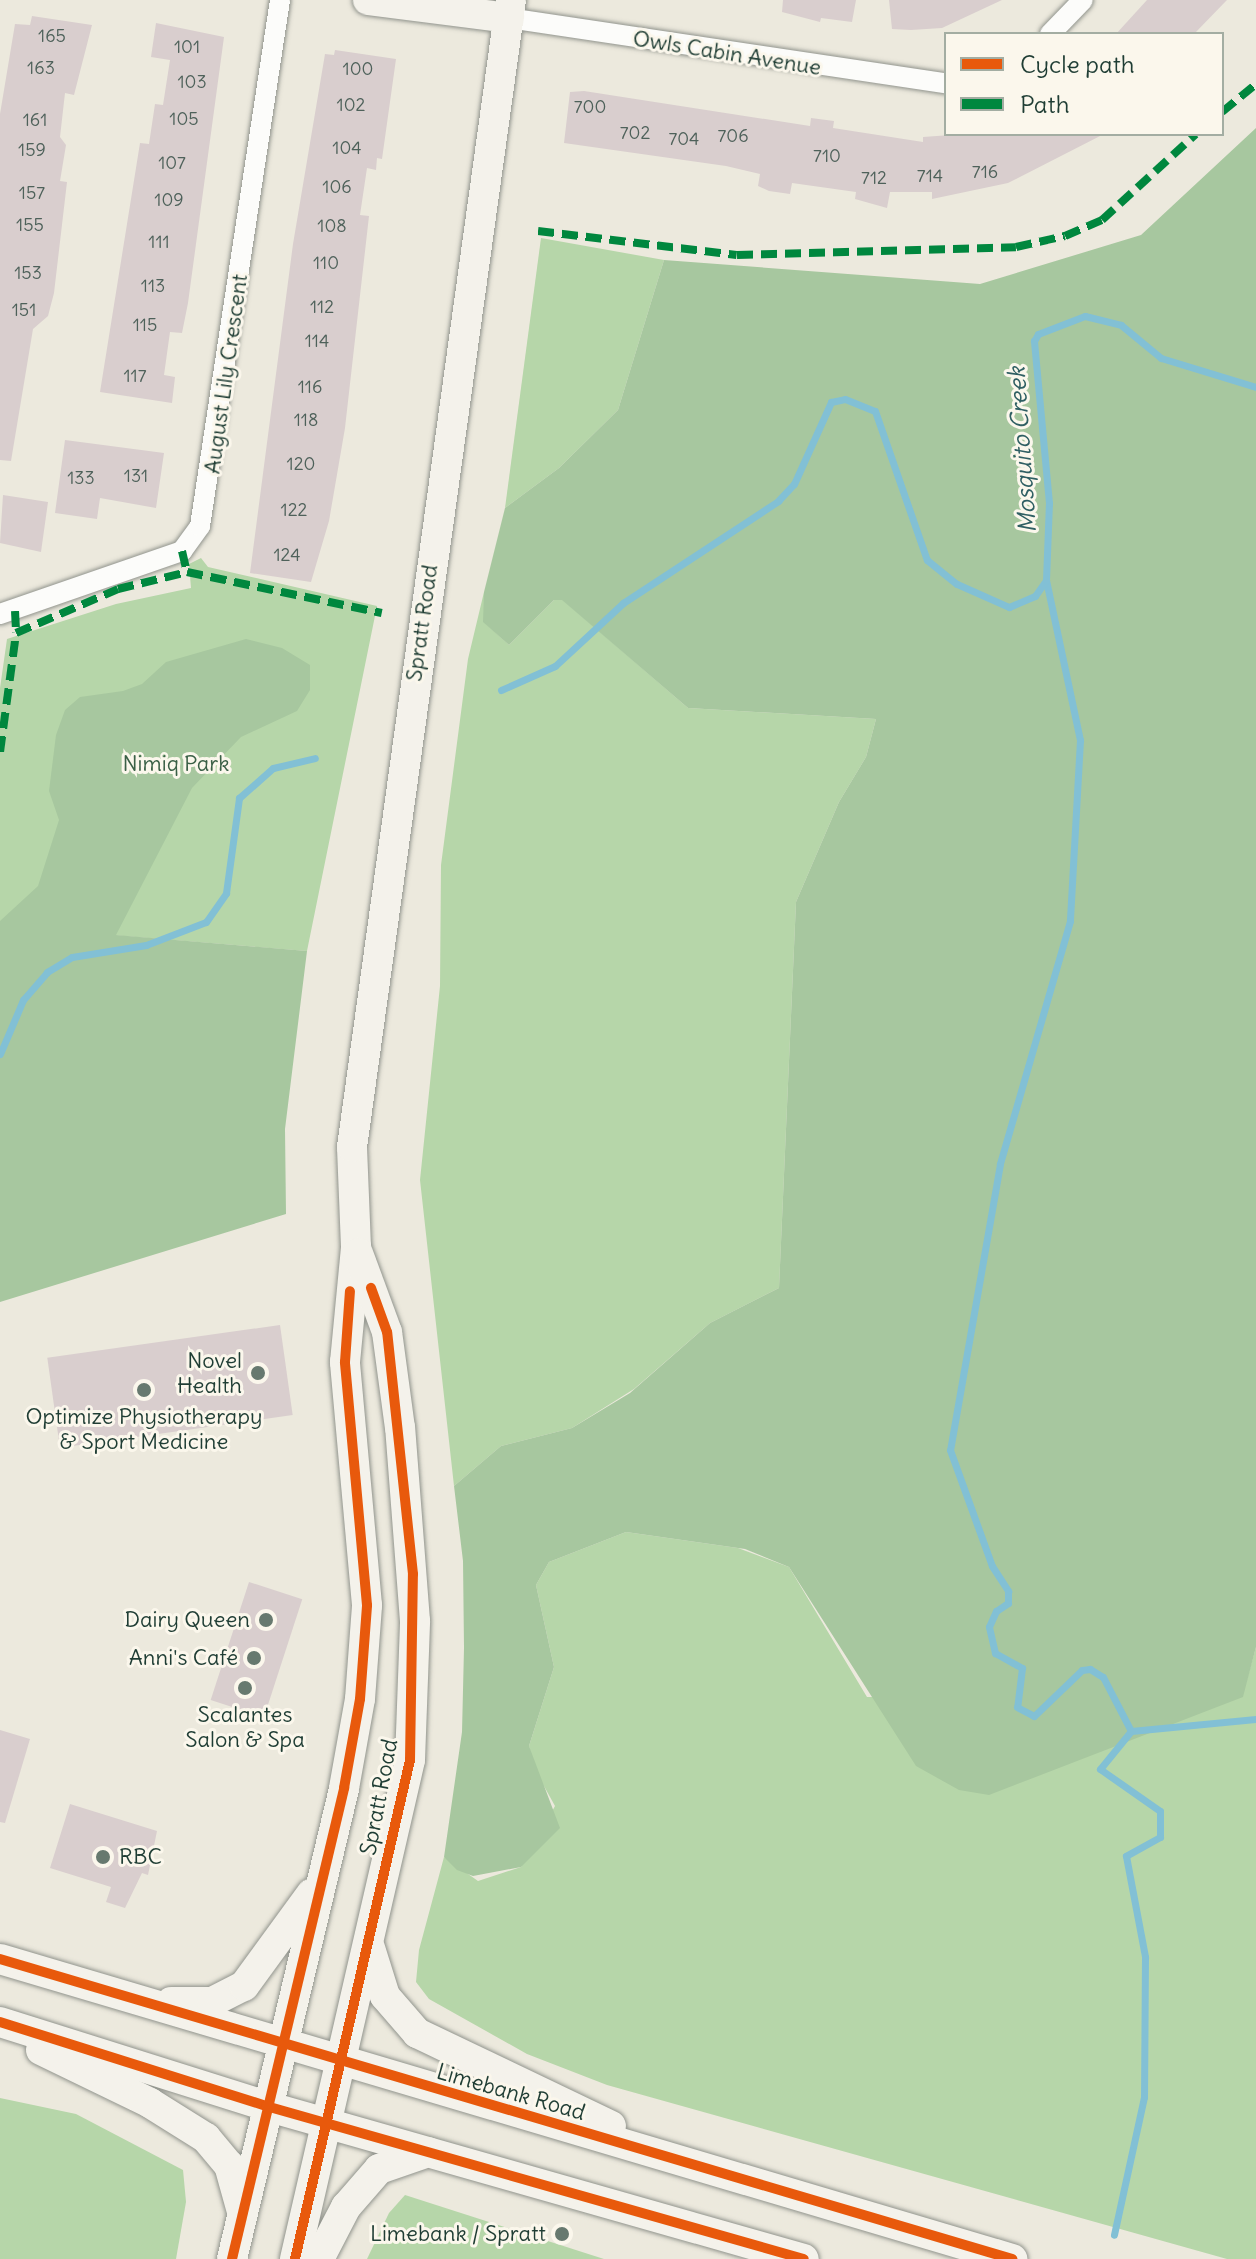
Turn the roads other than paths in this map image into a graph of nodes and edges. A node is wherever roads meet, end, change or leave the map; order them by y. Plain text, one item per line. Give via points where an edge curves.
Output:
1 (280, 0) edge
2 (368, 0) edge
3 (1083, 0) edge
4 (510, 9) edge
5 (1052, 32) edge
6 (944, 83) edge
7 (0, 614) edge
8 (356, 1247) junction
9 (324, 1875) junction
10 (369, 1942) junction
11 (0, 1959) edge
12 (139, 2001) junction
13 (0, 2022) edge
14 (0, 2029) edge
15 (281, 2044) junction
16 (340, 2062) junction
17 (266, 2106) junction
18 (325, 2123) junction
19 (428, 2152) junction
20 (708, 2170) junction
21 (242, 2214) junction
22 (232, 2259) edge
23 (295, 2259) edge
24 (319, 2259) edge
25 (804, 2259) edge
26 (1012, 2259) edge

1 - 7 street, August Lily Crescent via 200,526 182,551
2 - 4 street
3 - 5 street
4 - 6 street, Owls Cabin Avenue
4 - 8 street, Spratt Road via 356,1109 351,1179
8 - 9 street, Spratt Road via 345,1362 367,1605 354,1739
8 - 10 street, Spratt Road via 387,1332 415,1621 410,1760
9 - 12 street via 244,1986 212,2002
9 - 15 street, Spratt Road
10 - 16 street, Spratt Road
10 - 20 street via 385,1996 417,2033
11 - 12 street, Limebank Road
12 - 15 street, Limebank Road
13 - 17 street
14 - 21 street via 150,2103 206,2138 238,2182
15 - 16 street, Limebank Road
15 - 17 street, Spratt Road
16 - 18 street, Spratt Road
16 - 20 street, Limebank Road
17 - 18 street
17 - 21 street, Spratt Road
18 - 19 street
18 - 23 street, Spratt Road
19 - 24 street via 379,2169 346,2207
19 - 25 street
20 - 26 street, Limebank Road
21 - 22 street, Spratt Road

